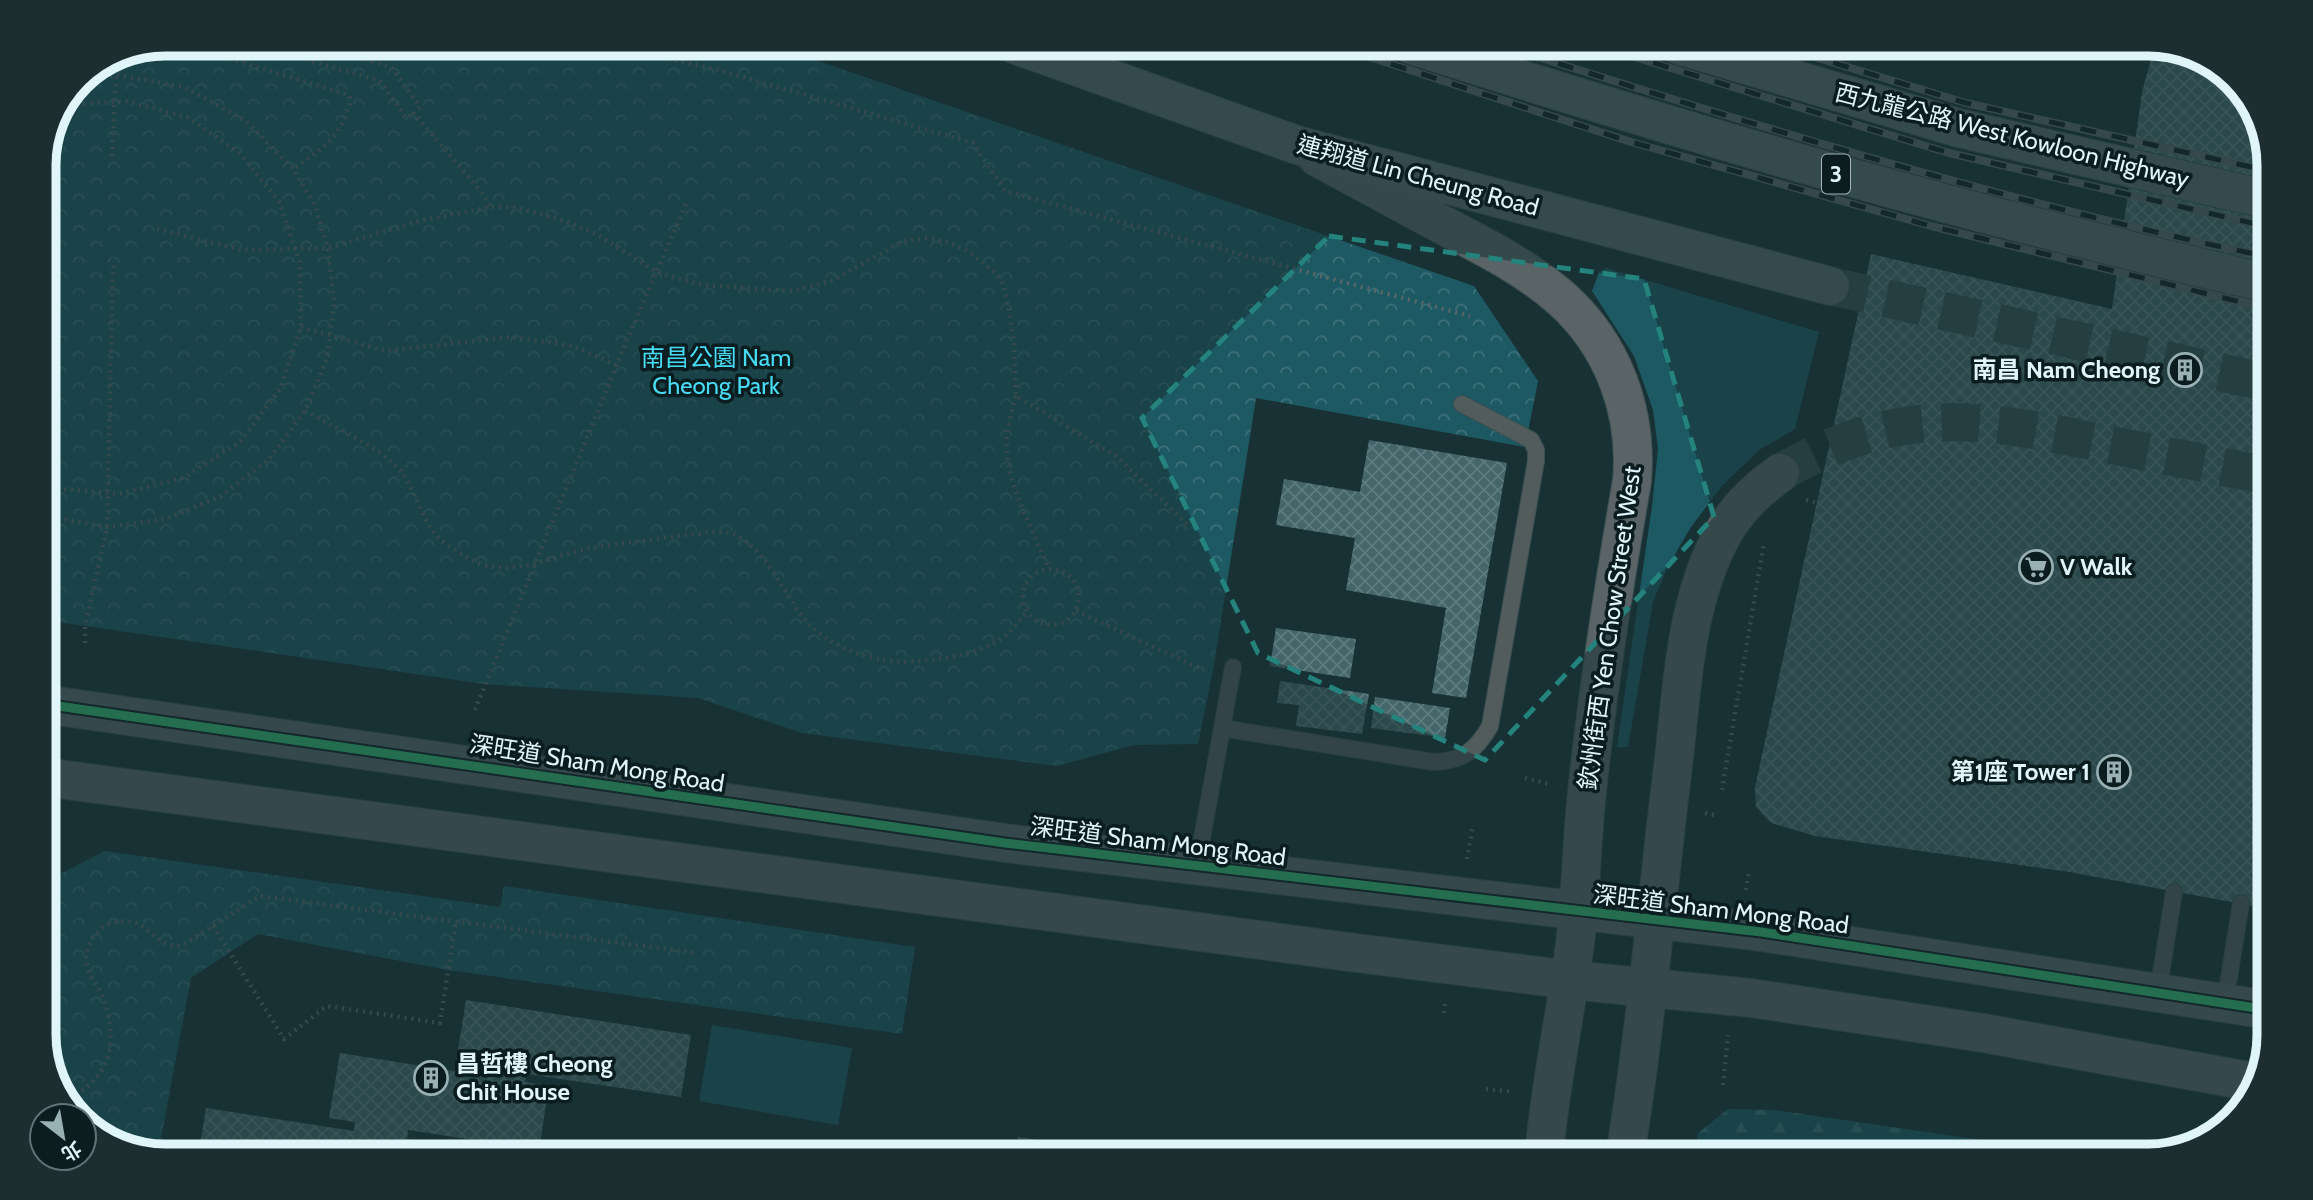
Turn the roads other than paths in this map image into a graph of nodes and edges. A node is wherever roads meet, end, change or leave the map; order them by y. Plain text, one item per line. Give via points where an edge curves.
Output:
1 (1047, 56) edge
2 (1446, 56) edge
3 (1716, 56) edge
4 (1297, 145) junction
5 (2257, 197) edge
6 (2257, 280) edge
7 (1830, 286) tunnel mouth
8 (1462, 404) dead end
9 (1787, 485) tunnel mouth
10 (1233, 667) dead end
11 (56, 706) edge
12 (1223, 729) junction
13 (56, 779) edge
14 (1197, 866) junction
15 (2174, 892) dead end
16 (2241, 903) dead end
17 (1579, 911) junction
18 (1657, 921) junction
19 (1571, 981) junction
20 (1649, 987) junction
21 (2158, 992) junction
22 (2225, 1003) junction
23 (2257, 1008) edge
24 (2247, 1081) edge
25 (1545, 1144) edge
26 (1627, 1144) edge

1 - 4 highway, 連翔道 Lin Cheung Road
2 - 6 highway, 3, bridge via 1935,202
3 - 5 highway, 西九龍公路 West Kowloon Highway, bridge via 1959,128
4 - 7 highway, 連翔道 Lin Cheung Road
4 - 17 street, 欽州街西 Yen Chow Street West via 1494,252 1538,281 1583,321 1621,385 1634,456 1587,793
8 - 12 lane via 1531,440 1536,450 1490,726 1482,740 1450,761 1433,762
9 - 18 street via 1752,494 1732,517 1716,545 1696,602 1667,804
10 - 12 lane
11 - 14 street, 深旺道 Sham Mong Road via 720,803
12 - 14 lane
13 - 19 street
14 - 17 street, 深旺道 Sham Mong Road
15 - 21 lane
16 - 22 lane
17 - 18 street, 深旺道 Sham Mong Road
17 - 19 street, 欽州街西 Yen Chow Street West
18 - 20 street
18 - 21 street, 深旺道 Sham Mong Road via 1775,934
19 - 20 street
19 - 25 street, 欽州街西 Yen Chow Street West
20 - 24 street via 1983,1033
20 - 26 street
21 - 22 street, 深旺道 Sham Mong Road
22 - 23 street, 深旺道 Sham Mong Road

